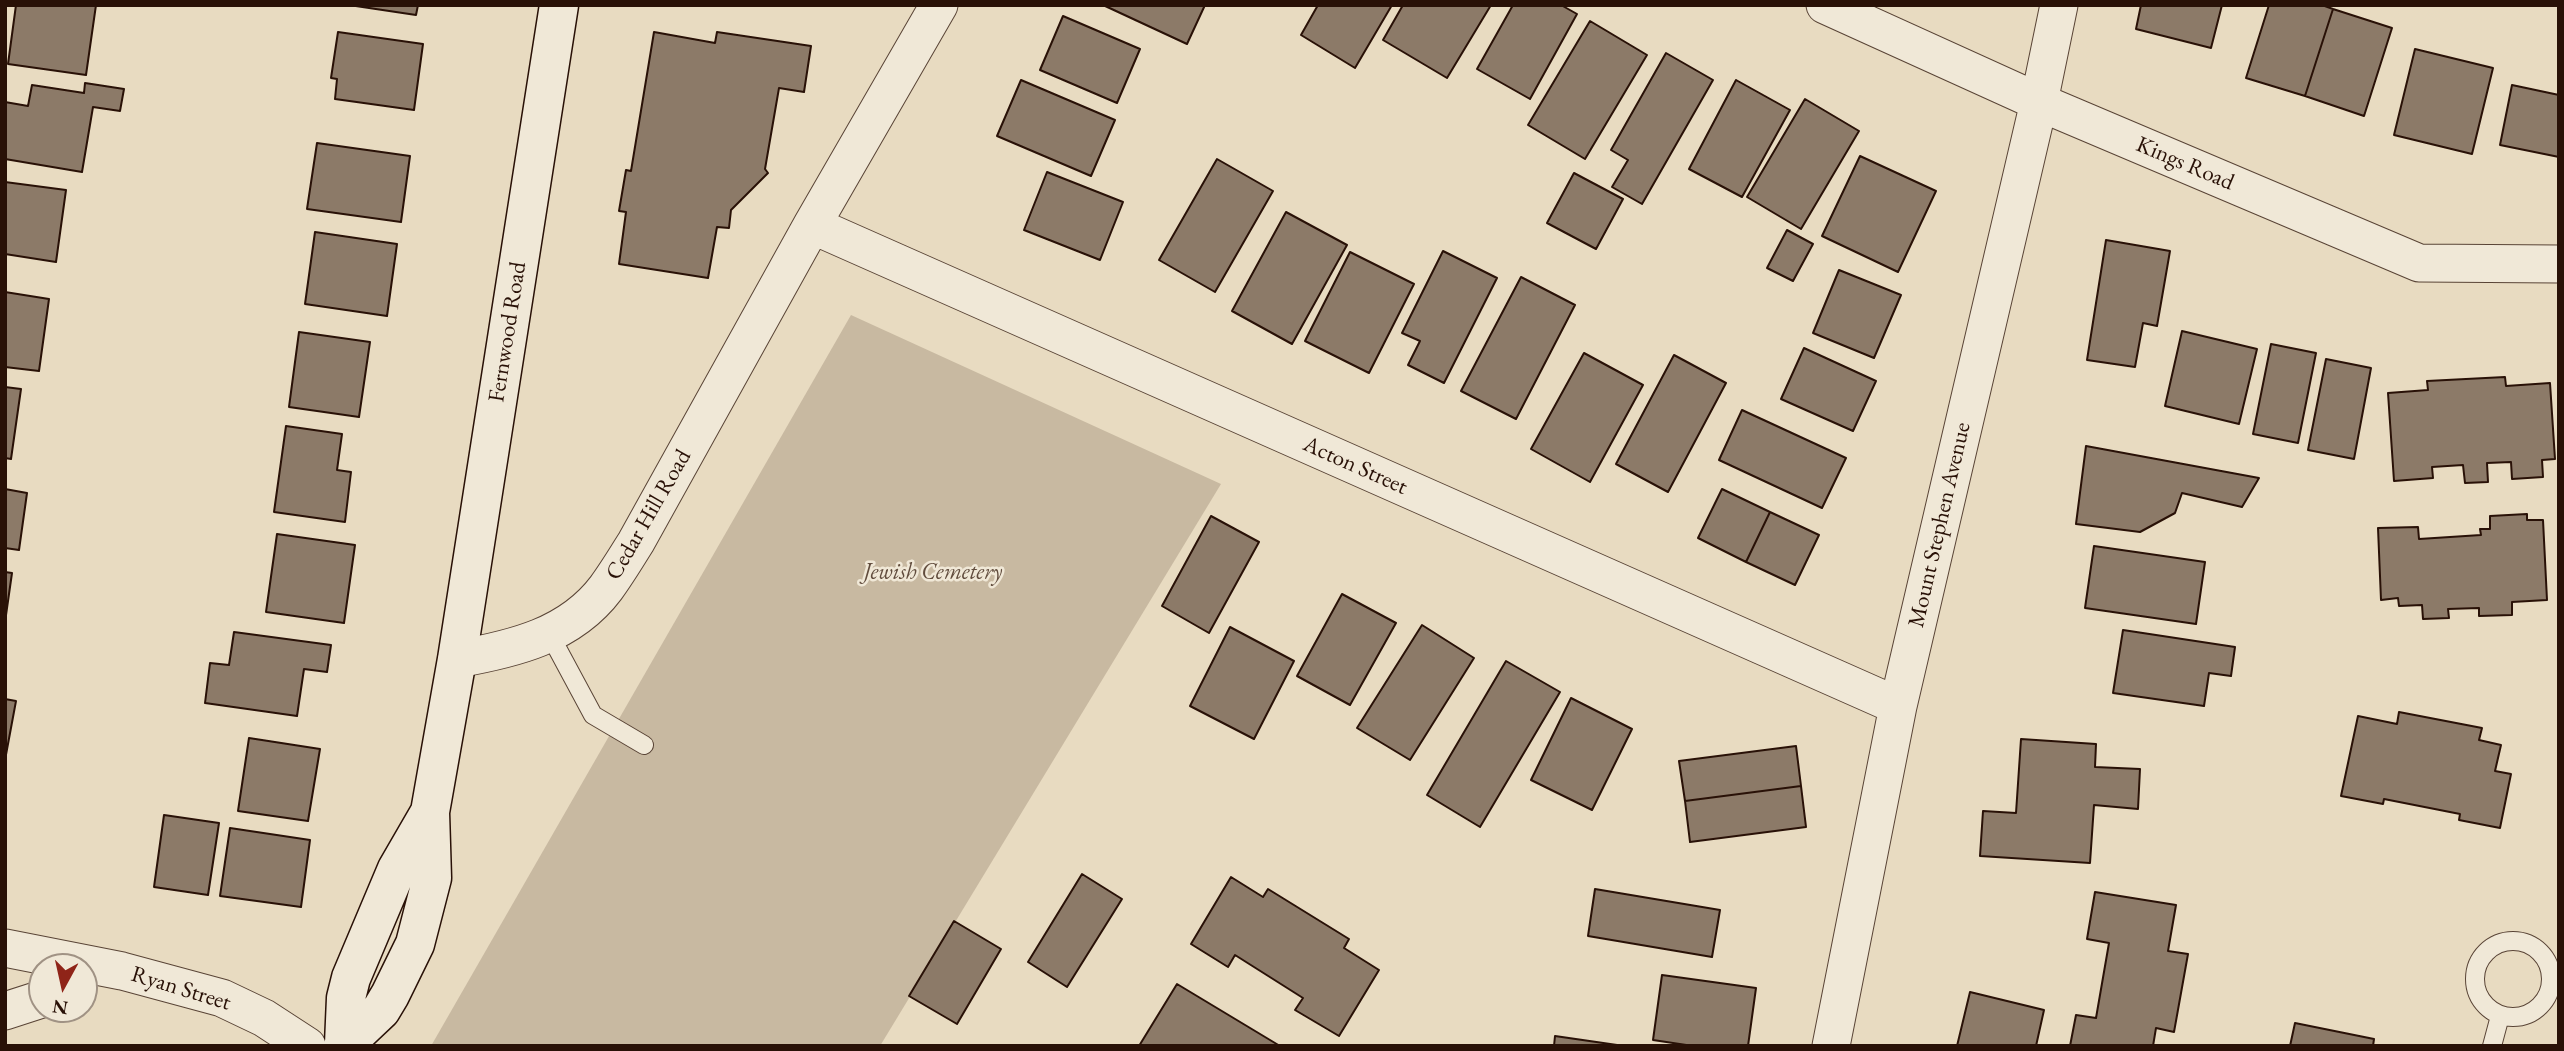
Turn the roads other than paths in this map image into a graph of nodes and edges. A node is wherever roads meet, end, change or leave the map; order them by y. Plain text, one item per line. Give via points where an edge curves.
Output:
1 (559, 5) edge
2 (939, 5) edge
3 (1825, 5) edge
4 (2059, 5) edge
5 (2039, 102) junction
6 (812, 225) junction
7 (2559, 264) edge
8 (550, 635) junction
9 (457, 659) junction
10 (1898, 706) junction
11 (644, 745) dead end
12 (5, 948) edge
13 (121, 971) junction
14 (98, 979) edge
15 (28, 1004) edge
16 (5, 1012) edge
17 (2500, 1016) junction
18 (343, 1045) edge
19 (307, 1046) edge
20 (1831, 1046) edge
21 (2491, 1046) edge

1 - 9 street, Fernwood Road
2 - 6 street, Cedar Hill Road
3 - 5 street, Kings Road
4 - 5 street, Mount Stephen Avenue
5 - 7 street, Kings Road via 2419,263
5 - 10 street, Mount Stephen Avenue
6 - 8 street, Cedar Hill Road via 636,542 605,590
6 - 10 street, Acton Street
8 - 9 street, Cedar Hill Road
8 - 11 lane via 593,715
9 - 18 street via 430,812 432,878 415,944 381,1010
10 - 20 street, Mount Stephen Avenue
12 - 13 street, Ryan Street
13 - 14 street
13 - 19 street, Ryan Street via 222,998
15 - 16 street
17 - 17 lane via 2521,1018 2539,1008 2550,991 2547,962 2525,942 2505,940 2487,950 2475,967 2474,987 2483,1005
17 - 21 lane

